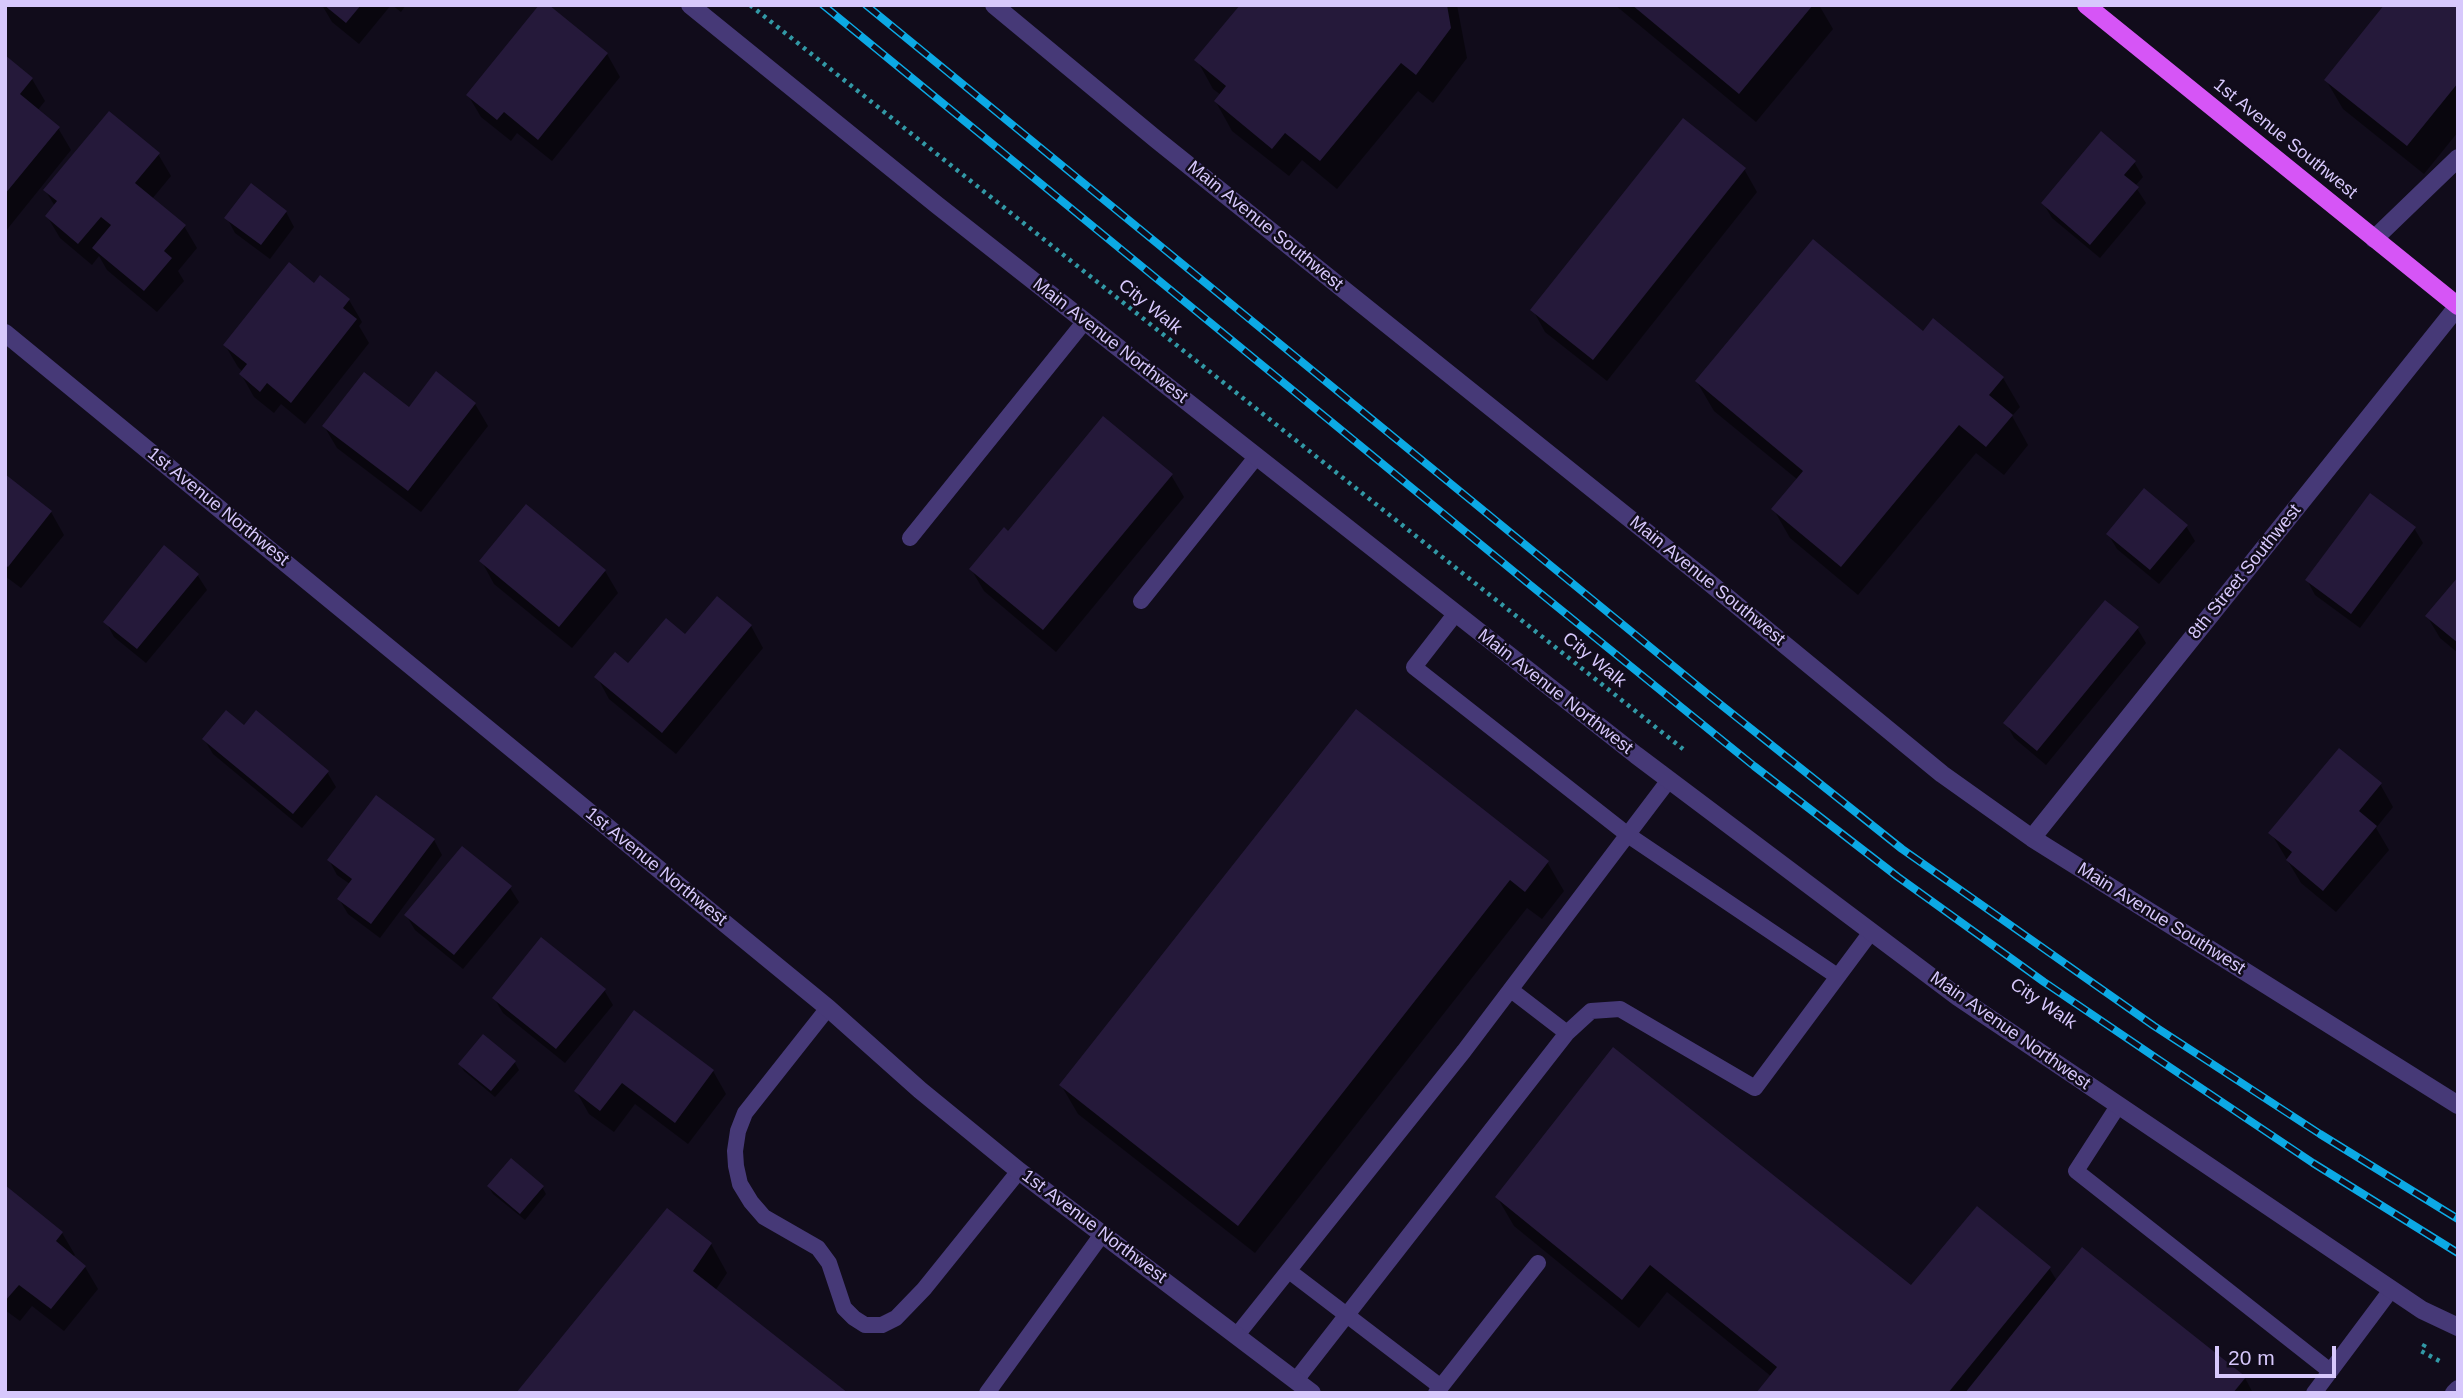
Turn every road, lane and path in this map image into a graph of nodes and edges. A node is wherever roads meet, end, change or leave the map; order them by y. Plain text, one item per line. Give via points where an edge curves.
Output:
1 (690, 5) edge
2 (750, 5) edge
3 (994, 5) edge
4 (2086, 5) edge
5 (2458, 158) edge
6 (2374, 239) junction
7 (2458, 306) edge
8 (1085, 321) junction
9 (5, 332) edge
10 (1257, 456) junction
11 (910, 538) dead end
12 (1141, 601) dead end
13 (1455, 613) junction
14 (1692, 756) dead end
15 (1669, 780) junction
16 (1628, 835) junction
17 (2032, 838) junction
18 (1871, 932) junction
19 (1838, 976) junction
20 (1511, 990) junction
21 (828, 1008) junction
22 (1567, 1033) junction
23 (2458, 1105) edge
24 (2118, 1106) junction
25 (1019, 1171) junction
26 (1102, 1233) junction
27 (1538, 1263) dead end
28 (1289, 1271) junction
29 (2391, 1290) junction
30 (1347, 1315) junction
31 (2458, 1327) edge
32 (1237, 1335) junction
33 (2421, 1351) dead end
34 (2445, 1365) dead end
35 (2330, 1371) junction
36 (1296, 1380) junction
37 (1439, 1390) edge
38 (987, 1393) edge
39 (1312, 1393) edge
40 (2314, 1393) edge

1 - 8 street, Main Avenue Northwest
2 - 14 path, City Walk
3 - 17 street, Main Avenue Southwest via 1942,774
4 - 6 main road, 1st Avenue Southwest
5 - 6 street
6 - 7 main road, 1st Avenue Southwest
7 - 17 street, 8th Street Southwest
8 - 10 street, Main Avenue Northwest
8 - 11 lane
9 - 21 street, 1st Avenue Northwest
10 - 12 lane
10 - 13 street, Main Avenue Northwest
13 - 15 street, Main Avenue Northwest
13 - 16 lane via 1413,667
15 - 16 lane
15 - 18 street, Main Avenue Northwest
16 - 19 lane
16 - 20 lane
17 - 23 street, Main Avenue Southwest
18 - 19 lane
18 - 24 street, Main Avenue Northwest
19 - 22 lane via 1755,1088 1620,1009 1591,1011
20 - 22 lane
20 - 28 lane
21 - 25 street, 1st Avenue Northwest
21 - 25 lane via 745,1113 737,1131 736,1166 740,1184 764,1217 818,1248 829,1263 844,1308 854,1318 865,1325 881,1325 896,1318
22 - 30 lane
24 - 29 street, Main Avenue Northwest
24 - 35 lane via 2076,1171
25 - 26 street, 1st Avenue Northwest
26 - 32 street, 1st Avenue Northwest
26 - 38 lane
27 - 37 lane
28 - 30 lane
28 - 32 lane
29 - 31 street, Main Avenue Northwest
29 - 35 lane
30 - 36 lane
30 - 37 lane
32 - 36 street, 1st Avenue Northwest
33 - 34 path
35 - 40 lane
36 - 39 street, 1st Avenue Northwest

